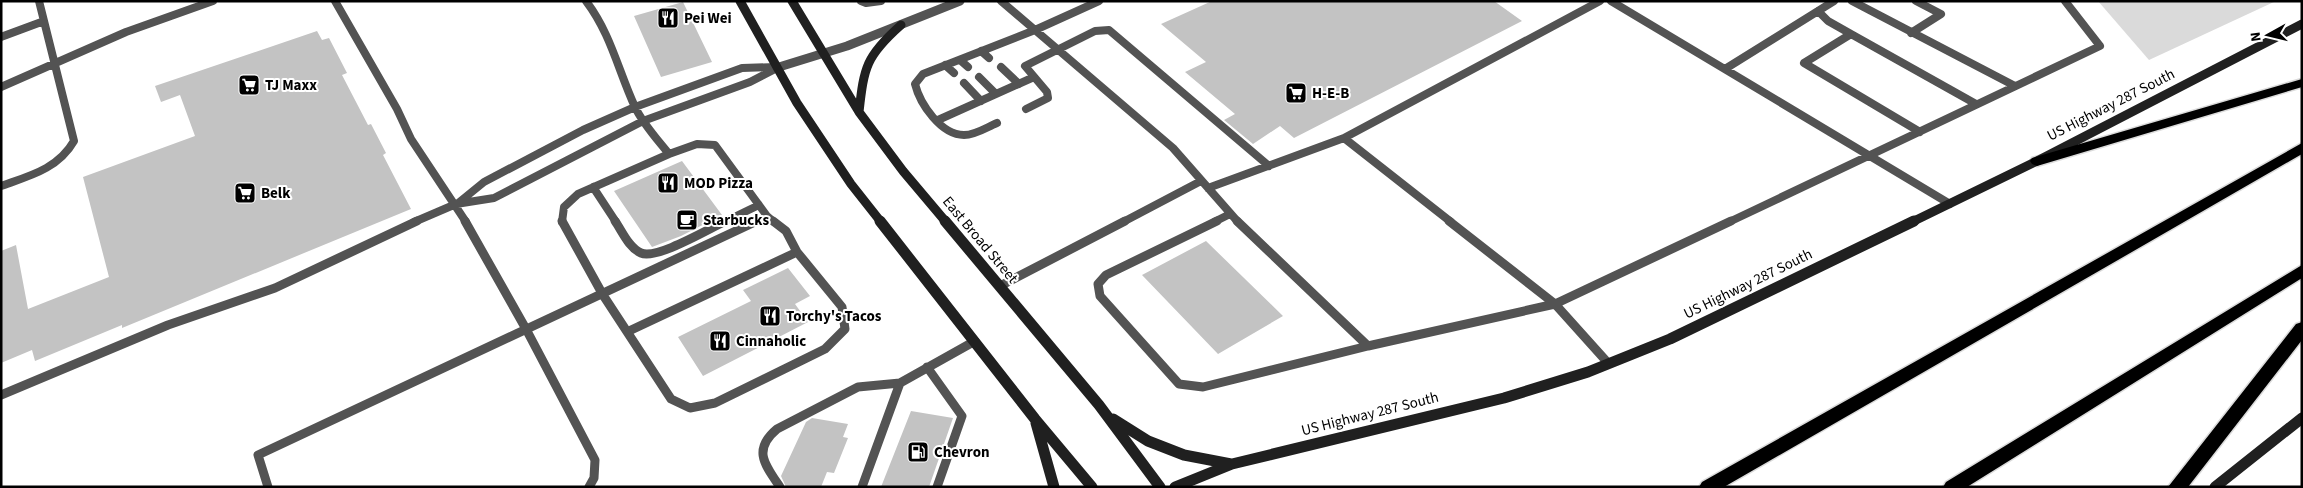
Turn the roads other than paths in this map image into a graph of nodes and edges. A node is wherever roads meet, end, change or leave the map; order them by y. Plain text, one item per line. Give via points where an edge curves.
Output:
1 (39, 1) edge
2 (213, 1) edge
3 (335, 1) edge
4 (586, 1) edge
5 (740, 1) edge
6 (792, 1) edge
7 (861, 1) edge
8 (882, 1) edge
9 (960, 1) edge
10 (1001, 1) edge
11 (1099, 1) edge
12 (1600, 1) edge
13 (1611, 1) edge
14 (1834, 1) edge
15 (1852, 1) edge
16 (1916, 1) edge
17 (2065, 1) edge
18 (1818, 12) junction
19 (44, 21) junction
20 (901, 24) junction
21 (2302, 24) edge
22 (1036, 30) junction
23 (1911, 33) junction
24 (1851, 34) junction
25 (1, 37) edge
26 (1002, 43) junction
27 (1008, 50) dead end
28 (1056, 50) junction
29 (981, 51) junction
30 (822, 54) junction
31 (989, 58) dead end
32 (960, 60) junction
33 (54, 63) junction
34 (945, 65) junction
35 (779, 67) junction
36 (968, 67) dead end
37 (1001, 68) dead end
38 (1725, 69) junction
39 (954, 73) dead end
40 (979, 77) dead end
41 (1034, 77) junction
42 (964, 83) dead end
43 (2302, 83) edge
44 (1019, 84) junction
45 (2015, 86) junction
46 (1, 87) edge
47 (996, 94) junction
48 (981, 101) junction
49 (1976, 104) junction
50 (635, 107) junction
51 (1026, 109) dead end
52 (859, 112) junction
53 (938, 120) junction
54 (643, 121) junction
55 (997, 123) dead end
56 (1920, 132) junction
57 (1344, 138) junction
58 (2302, 148) edge
59 (669, 154) junction
60 (1870, 155) junction
61 (2037, 161) junction
62 (1270, 166) junction
63 (1204, 184) junction
64 (1, 186) edge
65 (593, 187) junction
66 (456, 204) junction
67 (1950, 204) junction
68 (759, 205) junction
69 (1230, 214) junction
70 (767, 216) junction
71 (797, 252) junction
72 (2302, 270) edge
73 (1000, 286) junction
74 (603, 295) junction
75 (1555, 304) junction
76 (2302, 328) edge
77 (526, 329) junction
78 (629, 331) junction
79 (975, 340) junction
80 (1368, 346) junction
81 (1608, 363) junction
82 (927, 368) junction
83 (900, 383) junction
84 (1, 396) edge
85 (1107, 416) junction
86 (2302, 418) edge
87 (1036, 419) junction
88 (1232, 464) junction
89 (268, 487) edge
90 (589, 487) edge
91 (780, 487) edge
92 (862, 487) edge
93 (937, 487) edge
94 (1054, 487) edge
95 (1092, 487) edge
96 (1160, 487) edge
97 (1175, 487) edge
98 (1708, 487) edge
99 (1952, 487) edge
100 (2177, 487) edge
101 (2216, 487) edge

1 - 19 lane
2 - 33 lane via 126,32
3 - 66 lane via 411,139
4 - 50 lane via 606,32
5 - 35 main road
6 - 30 main road, East Broad Street
7 - 8 lane
9 - 20 street
10 - 22 lane
11 - 22 lane
12 - 57 lane
13 - 38 lane
14 - 18 lane
15 - 23 lane
16 - 23 lane via 1941,14
17 - 45 lane via 2100,46
18 - 24 lane
18 - 38 lane
19 - 25 lane
19 - 33 lane
20 - 30 street
20 - 52 main road via 866,60
21 - 61 main road, US Highway 287 South
22 - 26 lane
22 - 28 lane
23 - 45 lane
24 - 49 lane
24 - 56 lane via 1804,63
26 - 27 lane
26 - 29 lane
28 - 41 lane via 1021,63
28 - 62 lane via 1095,31 1108,30
28 - 63 lane via 1173,148
29 - 31 lane
29 - 32 lane
30 - 35 street
30 - 52 main road, East Broad Street
32 - 34 lane
32 - 36 lane
33 - 46 lane
33 - 64 lane via 74,141 69,153 53,165
34 - 39 lane
34 - 53 lane via 923,74 915,84 916,93
35 - 50 lane via 742,68
35 - 54 lane via 750,82
35 - 79 main road via 797,103 851,184
37 - 44 lane
38 - 60 lane
40 - 47 lane
41 - 44 lane
41 - 51 lane via 1048,98
42 - 48 lane
43 - 61 highway
44 - 47 lane
45 - 49 lane
47 - 48 lane
48 - 53 lane
49 - 56 lane
50 - 54 lane
50 - 66 lane via 583,130 484,182
52 - 73 main road, East Broad Street
53 - 55 lane via 952,133 963,136
54 - 59 lane
54 - 66 lane via 494,198
56 - 60 lane
57 - 62 lane
57 - 75 lane
58 - 98 highway
59 - 65 lane
59 - 68 lane via 691,144 705,142 714,145
60 - 67 lane
60 - 75 lane
61 - 67 main road, US Highway 287 South
62 - 63 lane
63 - 69 lane
63 - 73 lane
65 - 68 lane via 633,248 643,254 658,253
65 - 74 lane via 578,194 564,207 562,221
66 - 77 lane
66 - 84 lane via 275,288 168,325
67 - 81 main road, US Highway 287 South via 1670,340
68 - 70 lane
69 - 80 lane
69 - 80 lane via 1106,275 1098,284 1100,296 1179,384 1203,387
70 - 71 lane via 786,231
70 - 74 lane
71 - 78 lane
71 - 78 lane via 842,307 845,329 825,349 715,403 690,408 671,399
72 - 99 highway
73 - 85 main road, East Broad Street
74 - 77 lane
74 - 78 lane
75 - 80 lane
75 - 81 lane
76 - 100 highway
77 - 89 lane via 258,455
77 - 90 lane via 595,460 594,478
79 - 82 lane
79 - 87 main road
81 - 88 main road, US Highway 287 South via 1504,398
82 - 83 lane
82 - 93 lane via 962,416
83 - 91 lane via 858,387 767,436 762,449 763,459
83 - 92 lane
85 - 88 main road via 1148,441 1184,455
85 - 96 main road, East Broad Street
86 - 101 main road
87 - 94 main road
87 - 95 main road
88 - 97 main road, US Highway 287 South

